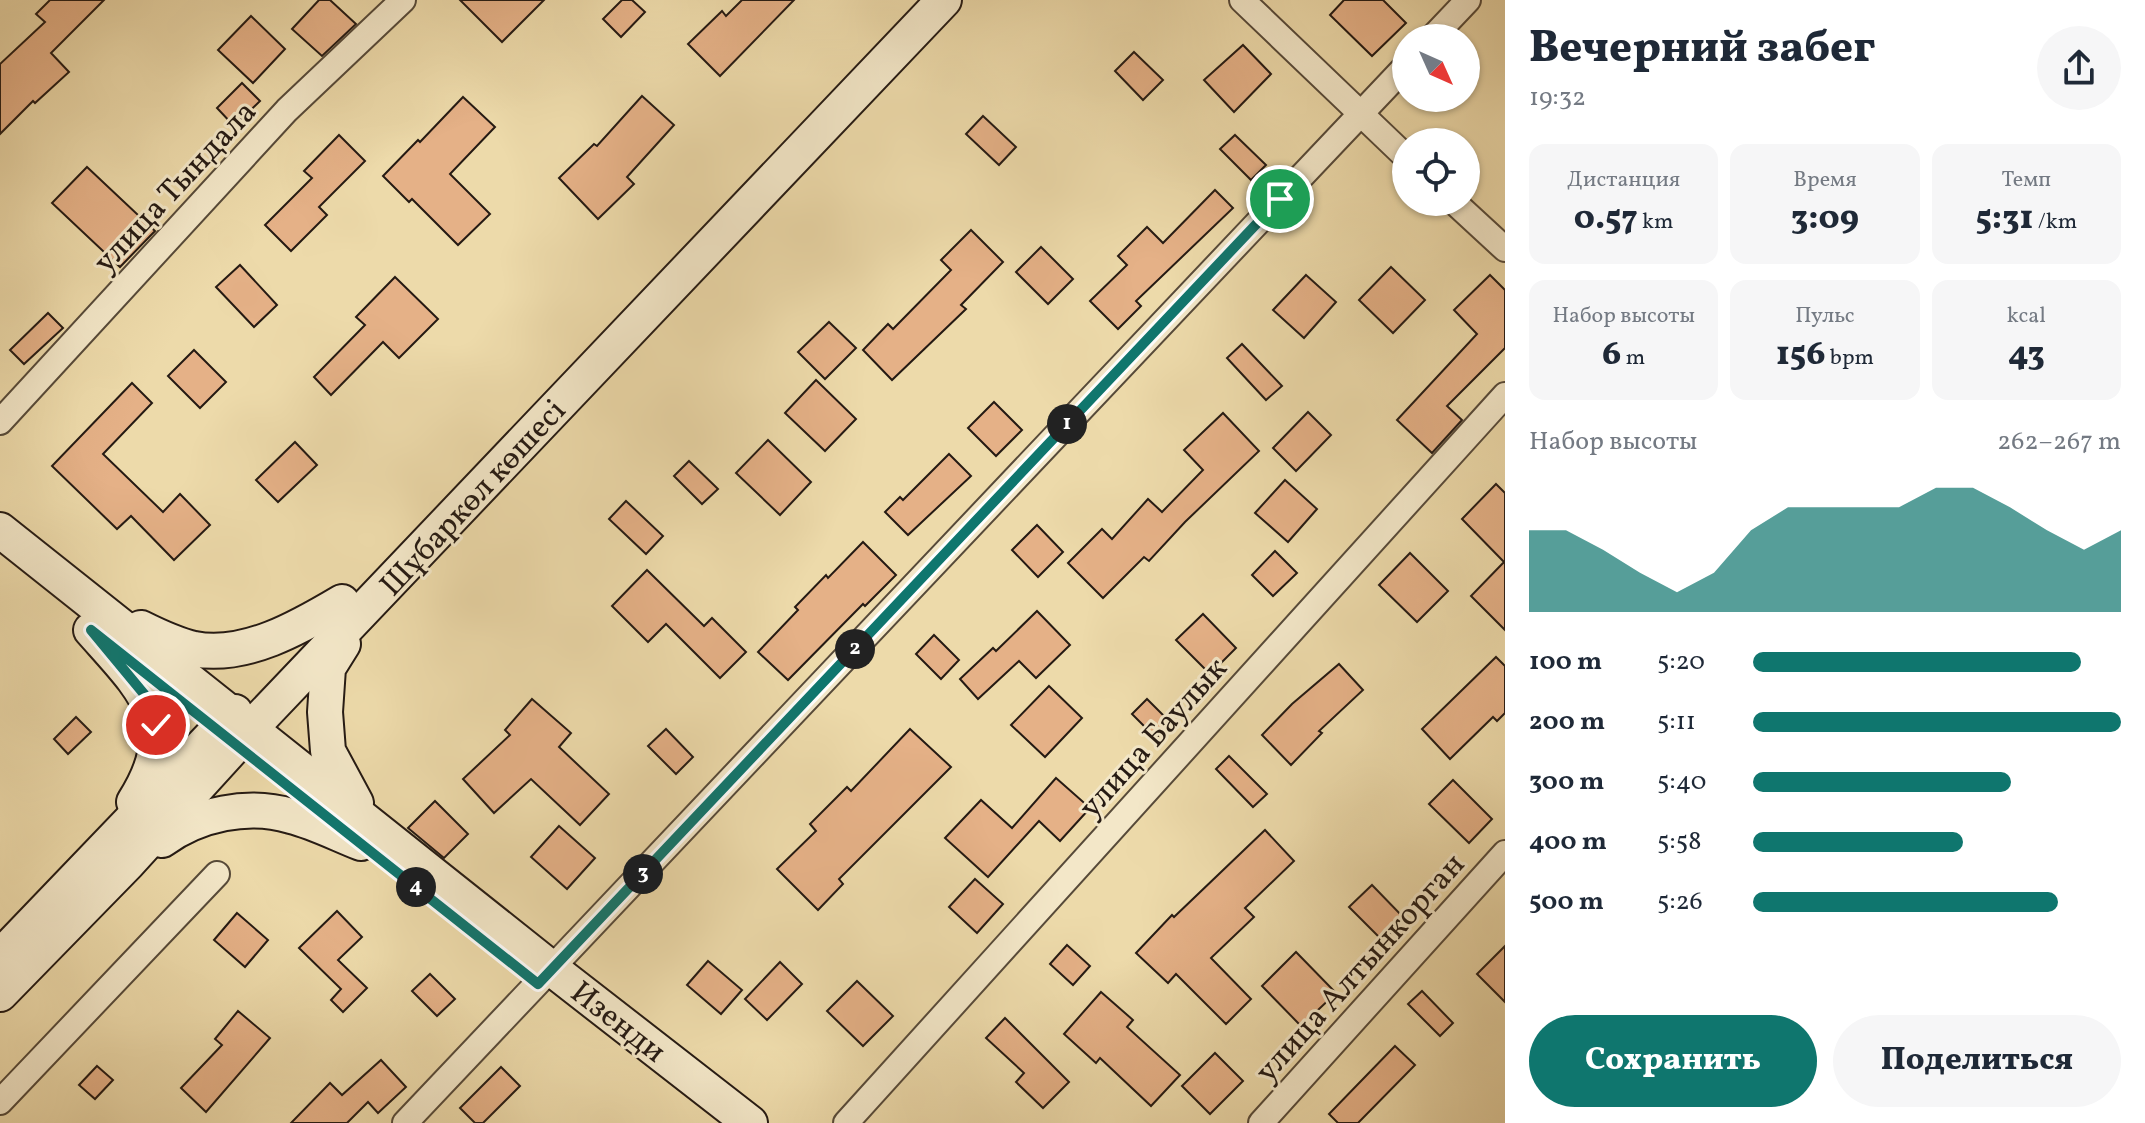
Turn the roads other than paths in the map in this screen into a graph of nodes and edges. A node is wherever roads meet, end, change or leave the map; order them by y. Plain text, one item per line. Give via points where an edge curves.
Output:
1 (403, 0) edge
2 (911, 0) edge
3 (944, 0) edge
4 (1242, 0) edge
5 (1468, 0) edge
6 (1445, 24) edge
7 (1392, 81) edge
8 (1360, 114) junction
9 (1392, 144) edge
10 (1469, 216) edge
11 (1505, 249) edge
12 (1505, 395) edge
13 (0, 422) edge
14 (0, 530) edge
15 (0, 559) edge
16 (351, 609) junction
17 (93, 618) junction
18 (235, 729) junction
19 (365, 833) junction
20 (119, 852) junction
21 (1505, 853) edge
22 (217, 874) dead end
23 (0, 957) edge
24 (545, 977) junction
25 (0, 994) edge
26 (0, 1102) edge
27 (405, 1123) edge
28 (716, 1123) edge
29 (750, 1123) edge
30 (846, 1123) edge
31 (1261, 1123) edge

1 - 13 street, улица Тындала via 287,110
2 - 16 street, Шұбаркөл көшесі
3 - 16 street, Шұбаркөл көшесі
4 - 8 street
5 - 6 street
7 - 8 street
8 - 9 street
8 - 24 street
10 - 11 street
12 - 30 street, улица Баулык
14 - 17 street, Изенди
15 - 17 street, Изенди
16 - 17 street via 238,650 196,649
16 - 18 street, Шұбаркөл көшесі
16 - 19 street via 328,668 325,712 328,751
17 - 18 street, Изенди
17 - 20 street via 149,700 156,725 155,756
18 - 19 street, Изенди
18 - 20 street, Шұбаркөл көшесі
19 - 20 street via 255,811 207,816
19 - 24 street, Изенди
20 - 23 street, Шұбаркөл көшесі
20 - 25 street, Шұбаркөл көшесі
21 - 31 street, улица Алтынкорган
22 - 26 street
24 - 27 street
24 - 28 street, Изенди
24 - 29 street, Изенди

